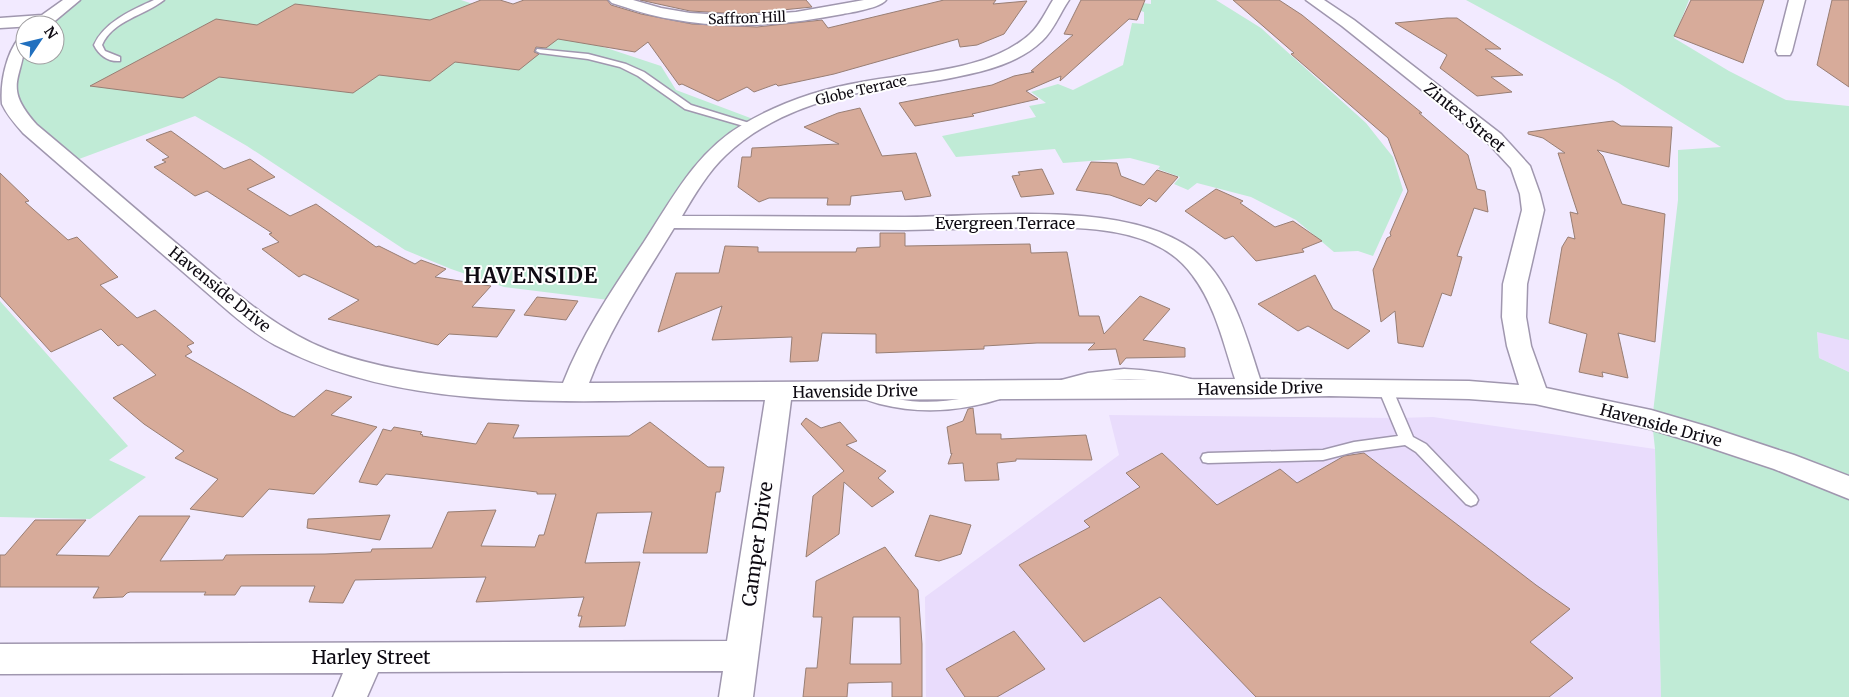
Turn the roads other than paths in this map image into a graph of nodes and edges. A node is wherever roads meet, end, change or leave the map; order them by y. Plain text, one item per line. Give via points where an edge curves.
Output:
1 (72, 0) edge
2 (160, 0) edge
3 (617, 0) edge
4 (878, 0) edge
5 (1060, 0) edge
6 (1314, 0) edge
7 (1797, 0) edge
8 (52, 15) edge
9 (0, 23) edge
10 (15, 23) edge
11 (540, 51) dead end
12 (1784, 51) dead end
13 (15, 56) edge
14 (117, 59) dead end
15 (754, 126) junction
16 (667, 222) junction
17 (1385, 388) junction
18 (1251, 389) junction
19 (572, 392) junction
20 (779, 392) junction
21 (1534, 395) junction
22 (1408, 440) junction
23 (1208, 458) dead end
24 (1849, 488) edge
25 (1471, 500) dead end
26 (367, 656) junction
27 (742, 656) junction
28 (0, 659) edge
29 (350, 697) edge
30 (736, 697) edge

1 - 8 street
2 - 14 lane via 116,22 103,36 99,52
3 - 4 street, Saffron Hill via 671,15 727,21 807,15
5 - 15 street, Globe Terrace via 1036,38 1007,56 964,69 841,91 778,113
6 - 21 street, Zintex Street via 1494,138 1520,166 1533,210 1515,284 1514,317
7 - 12 street
9 - 10 street
11 - 15 lane via 604,60 633,69 687,106
13 - 19 street, Havenside Drive via 8,91 9,100 21,118 158,240 264,327 313,352 372,372 480,389
15 - 16 street, Globe Terrace via 716,154
16 - 18 street, Evergreen Terrace via 1074,222 1111,225 1140,232 1174,247 1202,271 1232,334
16 - 19 street, Globe Terrace via 595,338
17 - 18 street, Havenside Drive
17 - 21 street, Havenside Drive
17 - 22 lane
18 - 20 street, Havenside Drive
19 - 20 street, Havenside Drive
20 - 27 street, Camper Drive
21 - 24 street, Havenside Drive via 1709,436
22 - 23 lane via 1354,446 1322,455
22 - 25 lane via 1421,448
26 - 27 street, Harley Street
26 - 28 street, Harley Street
26 - 29 street
27 - 30 street, Camper Drive

